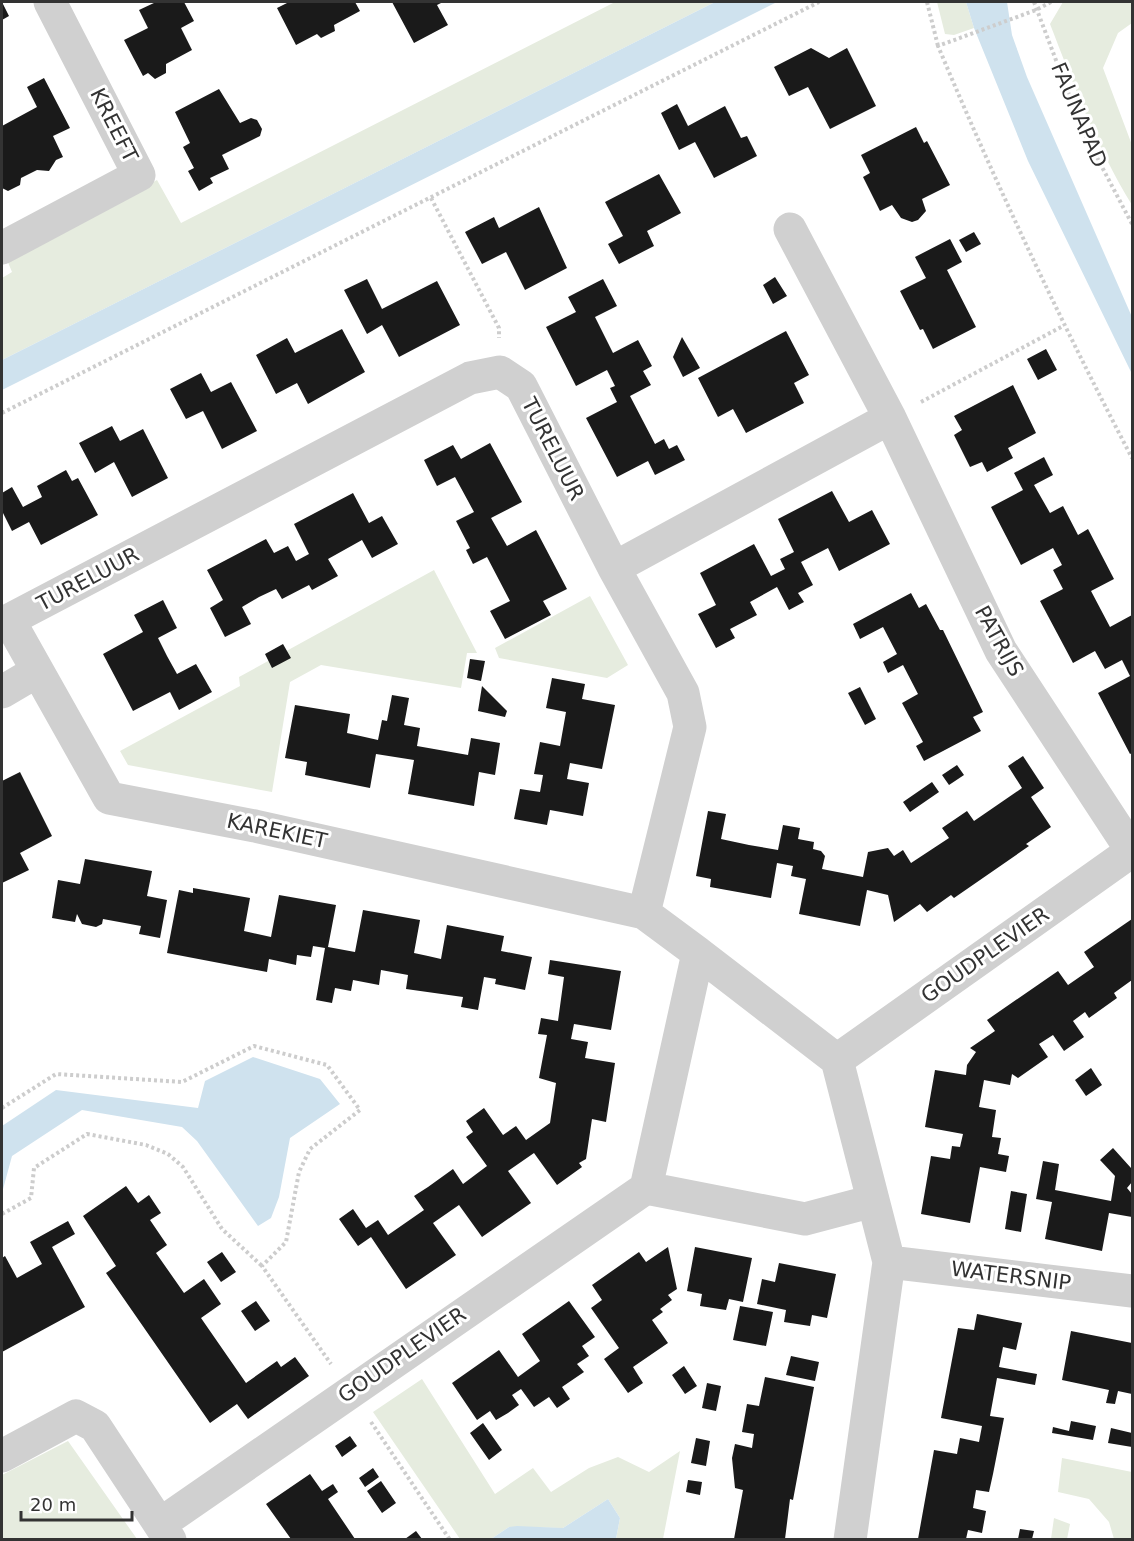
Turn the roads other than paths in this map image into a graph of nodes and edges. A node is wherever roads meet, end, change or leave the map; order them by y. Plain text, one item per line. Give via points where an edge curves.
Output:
1 (50, 2) edge
2 (790, 229) dead end
3 (2, 248) edge
4 (891, 418) junction
5 (614, 568) junction
6 (9, 620) joint
7 (36, 672) junction
8 (2, 692) edge
9 (1132, 851) edge
10 (644, 913) junction
11 (698, 953) junction
12 (837, 1060) junction
13 (646, 1188) junction
14 (873, 1201) junction
15 (889, 1262) junction
16 (1132, 1291) edge
17 (2, 1456) edge
18 (165, 1532) edge
19 (850, 1539) edge

1 - 3 street, KREEFT via 139,175
2 - 4 street, PATRIJS
4 - 5 street
4 - 9 street, PATRIJS via 1001,651
5 - 6 street, TURELUUR via 521,386 500,372 470,378
5 - 10 street, TURELUUR via 683,693 690,727
6 - 7 street, KAREKIET
7 - 8 street
7 - 10 street, KAREKIET via 109,798 255,826
9 - 12 street, GOUDPLEVIER
10 - 11 street
11 - 12 street
11 - 13 street
12 - 14 street
13 - 14 street via 805,1219
13 - 18 street, GOUDPLEVIER via 350,1391
14 - 15 street
15 - 16 street, WATERSNIP
15 - 19 street
17 - 18 street via 76,1416 95,1426

